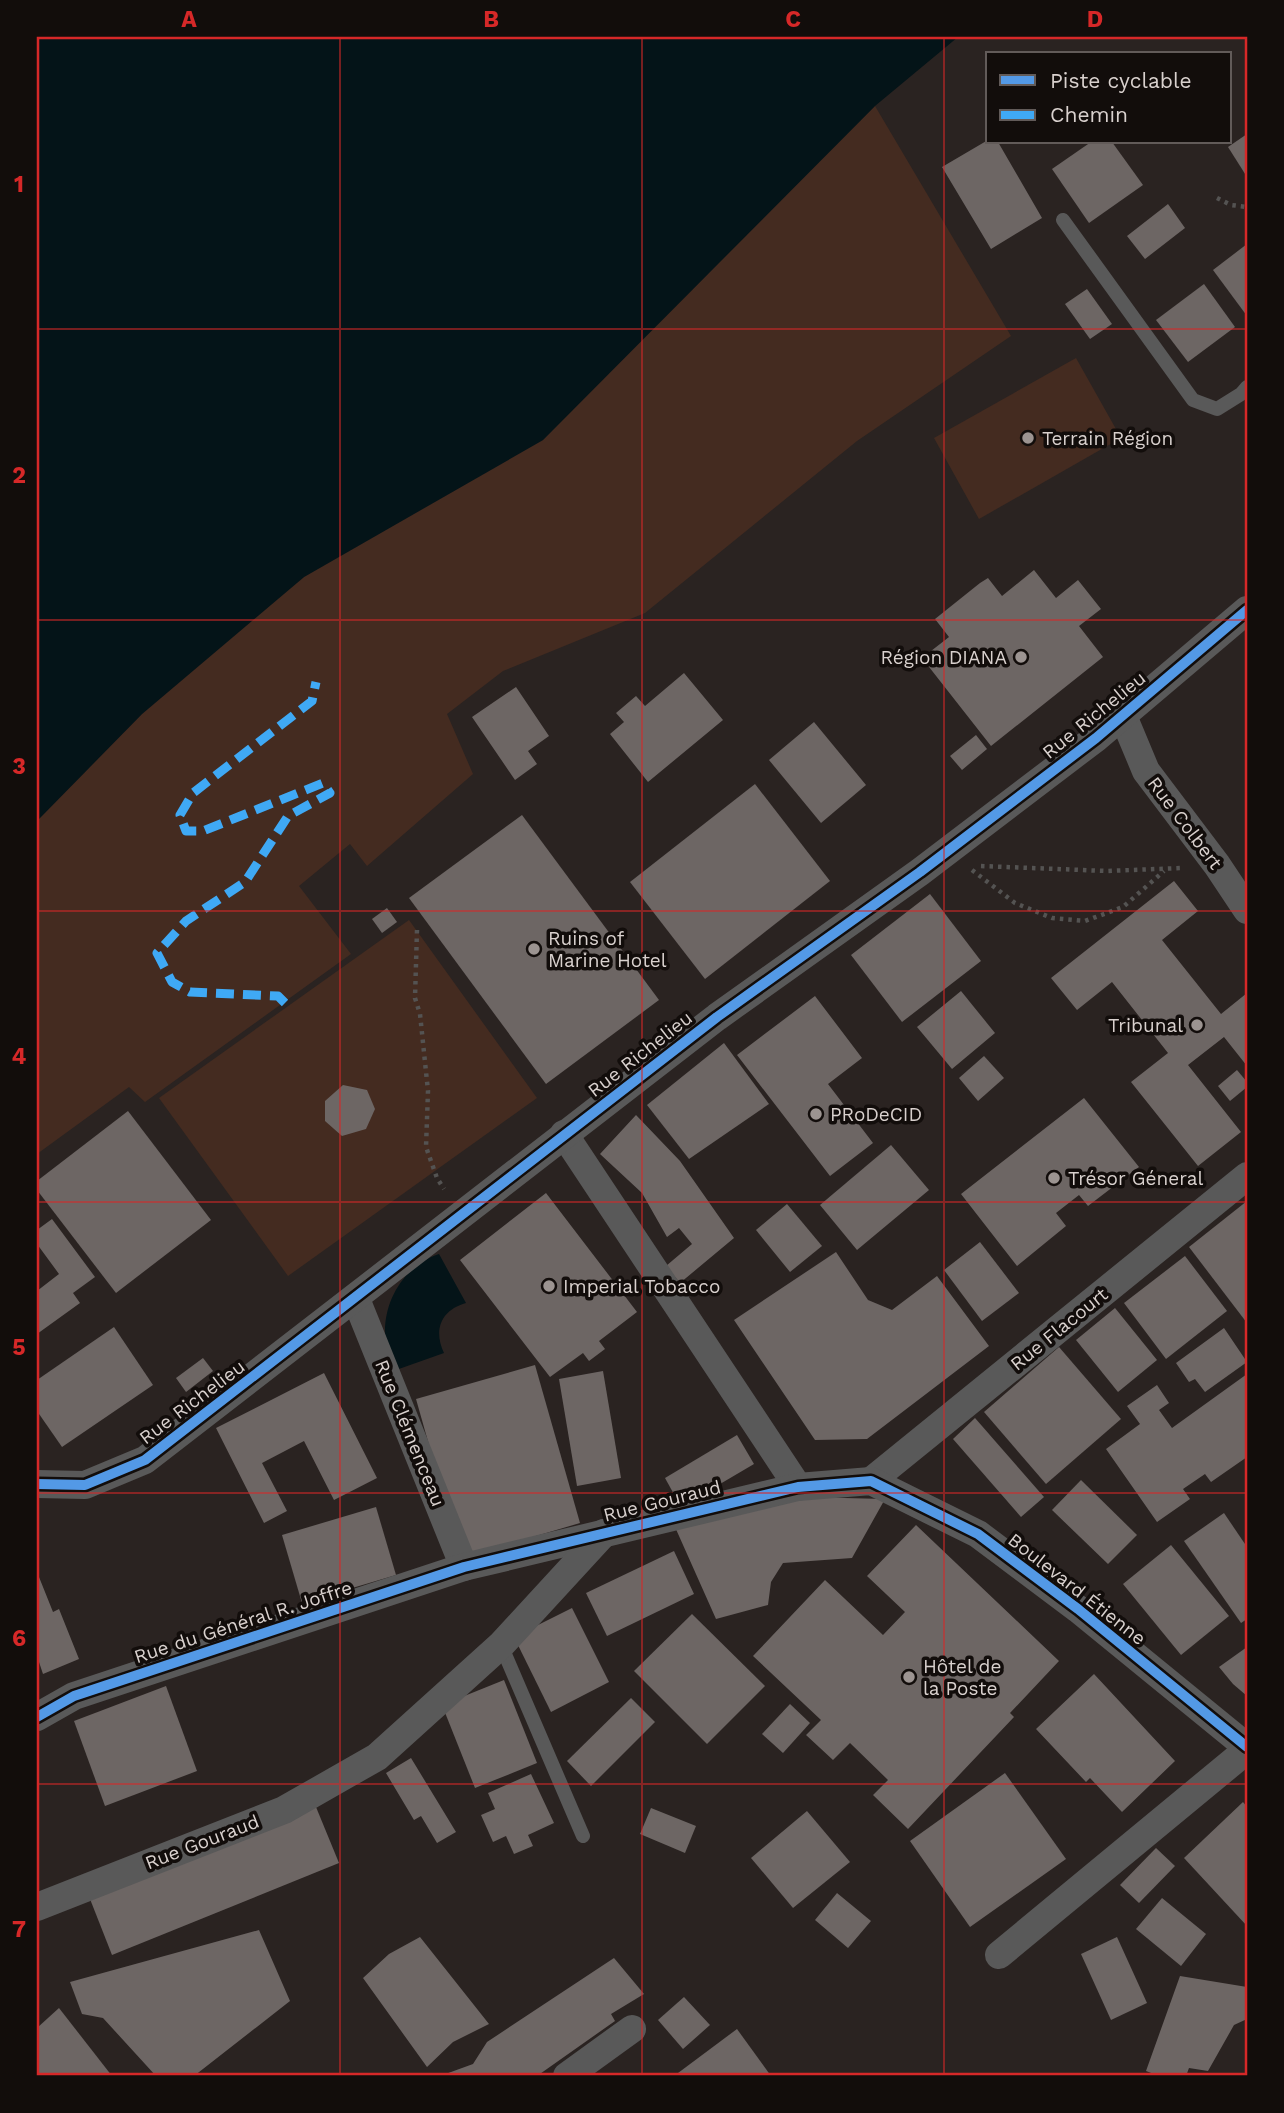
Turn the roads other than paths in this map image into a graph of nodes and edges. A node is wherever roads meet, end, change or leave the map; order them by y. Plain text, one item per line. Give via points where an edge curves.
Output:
1 (1063, 220) dead end
2 (1247, 387) edge
3 (1247, 610) edge
4 (1123, 716) junction
5 (1096, 738) junction
6 (1146, 771) junction
7 (1247, 910) edge
8 (564, 1134) junction
9 (1247, 1176) edge
10 (356, 1299) junction
11 (871, 1481) junction
12 (37, 1484) edge
13 (798, 1487) junction
14 (604, 1533) junction
15 (464, 1567) junction
16 (501, 1645) junction
17 (37, 1717) edge
18 (1247, 1748) edge
19 (583, 1836) dead end
20 (37, 1907) edge
21 (999, 1955) dead end
22 (632, 2029) dead end
23 (567, 2076) edge

1 - 2 lane via 1193,400 1217,409
3 - 4 street, Rue Richelieu
4 - 5 street, Rue Richelieu
4 - 6 street, Rue Colbert
5 - 6 street, Rue Colbert
5 - 8 street, Rue Richelieu
6 - 7 street, Rue Colbert
8 - 10 street, Rue Richelieu
8 - 13 street
9 - 11 street, Rue Flacourt
10 - 12 street, Rue Richelieu via 145,1460 85,1485
10 - 15 street, Rue Clémenceau
11 - 13 street, Rue Gouraud
11 - 18 street, Boulevard Étienne via 978,1534 1078,1609
13 - 14 street, Rue Gouraud
14 - 15 street, Rue Gouraud
14 - 16 street, Rue Gouraud
15 - 17 street, Rue du Général R. Joffre via 74,1696
16 - 19 lane
16 - 20 street, Rue Gouraud via 377,1757 284,1810
18 - 21 street
22 - 23 street

